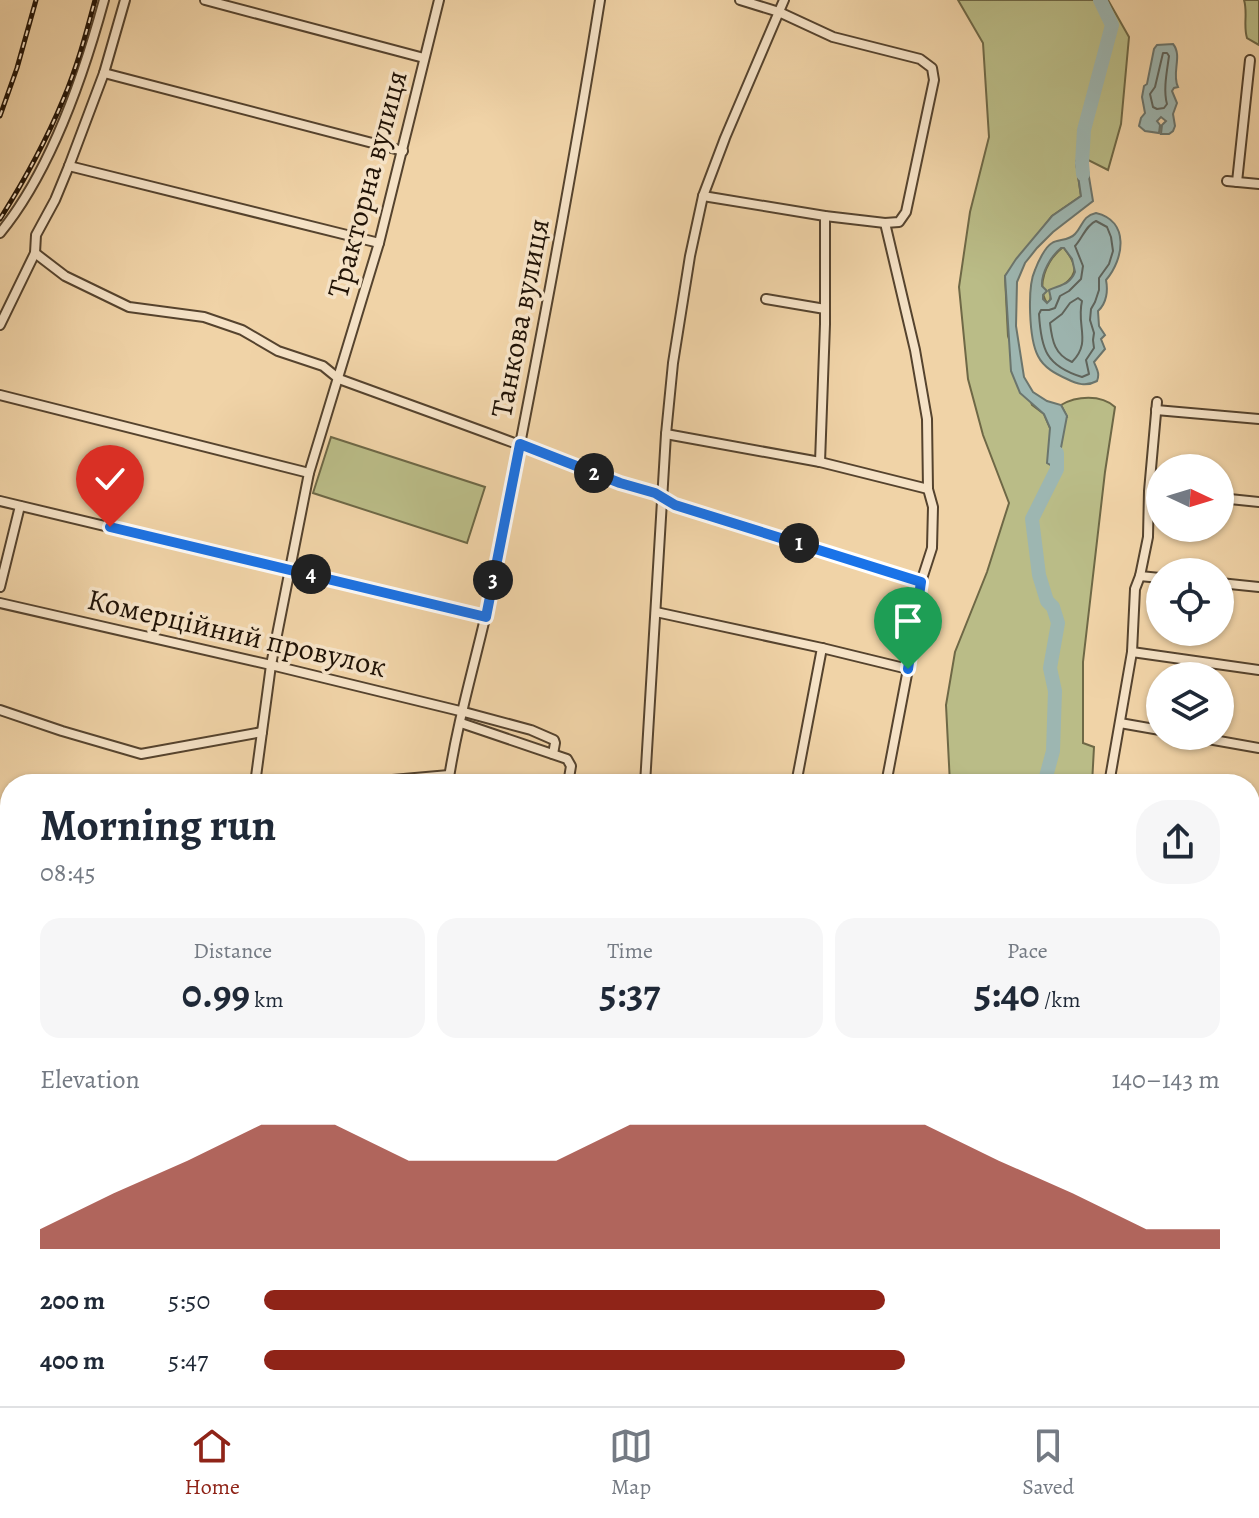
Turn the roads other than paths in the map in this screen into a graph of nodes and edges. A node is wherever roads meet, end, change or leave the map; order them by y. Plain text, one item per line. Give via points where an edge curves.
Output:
1 (104, 0) edge
2 (125, 0) edge
3 (205, 0) edge
4 (439, 0) edge
5 (600, 0) edge
6 (740, 0) edge
7 (784, 0) edge
8 (779, 12) junction
9 (424, 58) junction
10 (1250, 60) dead end
11 (104, 73) junction
12 (403, 151) junction
13 (69, 166) junction
14 (1259, 184) edge
15 (703, 196) junction
16 (825, 216) junction
17 (885, 223) junction
18 (0, 233) edge
19 (379, 243) junction
20 (35, 253) junction
21 (766, 299) dead end
22 (825, 309) junction
23 (0, 325) edge
24 (339, 379) junction
25 (0, 395) edge
26 (1259, 419) edge
27 (666, 434) junction
28 (520, 444) junction
29 (1152, 454) edge
30 (820, 462) junction
31 (309, 473) junction
32 (928, 489) junction
33 (663, 498) junction
34 (1234, 499) edge
35 (0, 501) edge
36 (1259, 502) edge
37 (20, 506) junction
38 (1147, 542) edge
39 (291, 569) junction
40 (1140, 576) junction
41 (1146, 577) edge
42 (921, 582) junction
43 (1234, 584) edge
44 (0, 587) edge
45 (1259, 587) edge
46 (0, 603) edge
47 (656, 612) junction
48 (486, 617) junction
49 (822, 648) junction
50 (1132, 652) junction
51 (271, 665) junction
52 (908, 669) junction
53 (1259, 670) edge
54 (0, 710) edge
55 (464, 712) junction
56 (461, 723) junction
57 (1120, 723) junction
58 (1146, 728) edge
59 (262, 732) junction
60 (1234, 744) edge
61 (1259, 748) edge
62 (553, 754) junction
63 (256, 774) edge
64 (449, 774) edge
65 (570, 774) edge
66 (646, 774) edge
67 (798, 774) edge
68 (888, 774) edge
69 (1111, 774) edge

1 - 18 street via 83,72 53,144
2 - 11 street
3 - 9 street
4 - 9 street, Тракторна вулиця
5 - 28 street, Танкова вулиця
6 - 8 street
7 - 8 street
8 - 15 street
8 - 17 street via 833,37 920,59 932,68 934,80 906,212 899,222
9 - 12 street, Тракторна вулиця
10 - 14 street via 1232,182
11 - 12 street
11 - 13 street
12 - 19 street, Тракторна вулиця
13 - 19 street
13 - 20 street via 36,235
15 - 16 street
15 - 27 street
16 - 17 street
16 - 22 street
17 - 32 street via 927,419
19 - 24 street, Тракторна вулиця
20 - 23 street
20 - 24 street via 65,276 129,307 204,317 242,330 278,351 323,366
21 - 22 street
22 - 30 street
24 - 28 street
24 - 31 street, Тракторна вулиця
25 - 31 street
26 - 29 street via 1157,406
27 - 30 street
27 - 33 street
28 - 33 street
28 - 48 street, Танкова вулиця
30 - 32 street
31 - 39 street, Тракторна вулиця
32 - 42 street via 932,548
33 - 42 street
33 - 47 street
34 - 36 street
35 - 37 street
37 - 39 street
37 - 44 street
38 - 40 street
39 - 48 street
39 - 51 street, Тракторна вулиця
40 - 41 street
40 - 50 street
42 - 52 street
43 - 45 street
46 - 51 street, Комерційний провулок
47 - 49 street
47 - 66 street
48 - 55 street, Танкова вулиця
49 - 52 street
49 - 67 street
50 - 53 street
50 - 57 street
51 - 55 street, Комерційний провулок
51 - 59 street, Тракторна вулиця
52 - 68 street
54 - 59 street via 141,754
55 - 56 street, Танкова вулиця
55 - 62 street, Комерційний провулок via 545,735 554,740
56 - 62 street
56 - 64 street, Танкова вулиця
57 - 58 street
57 - 69 street
59 - 63 street, Тракторна вулиця
60 - 61 street
62 - 65 street via 567,759

